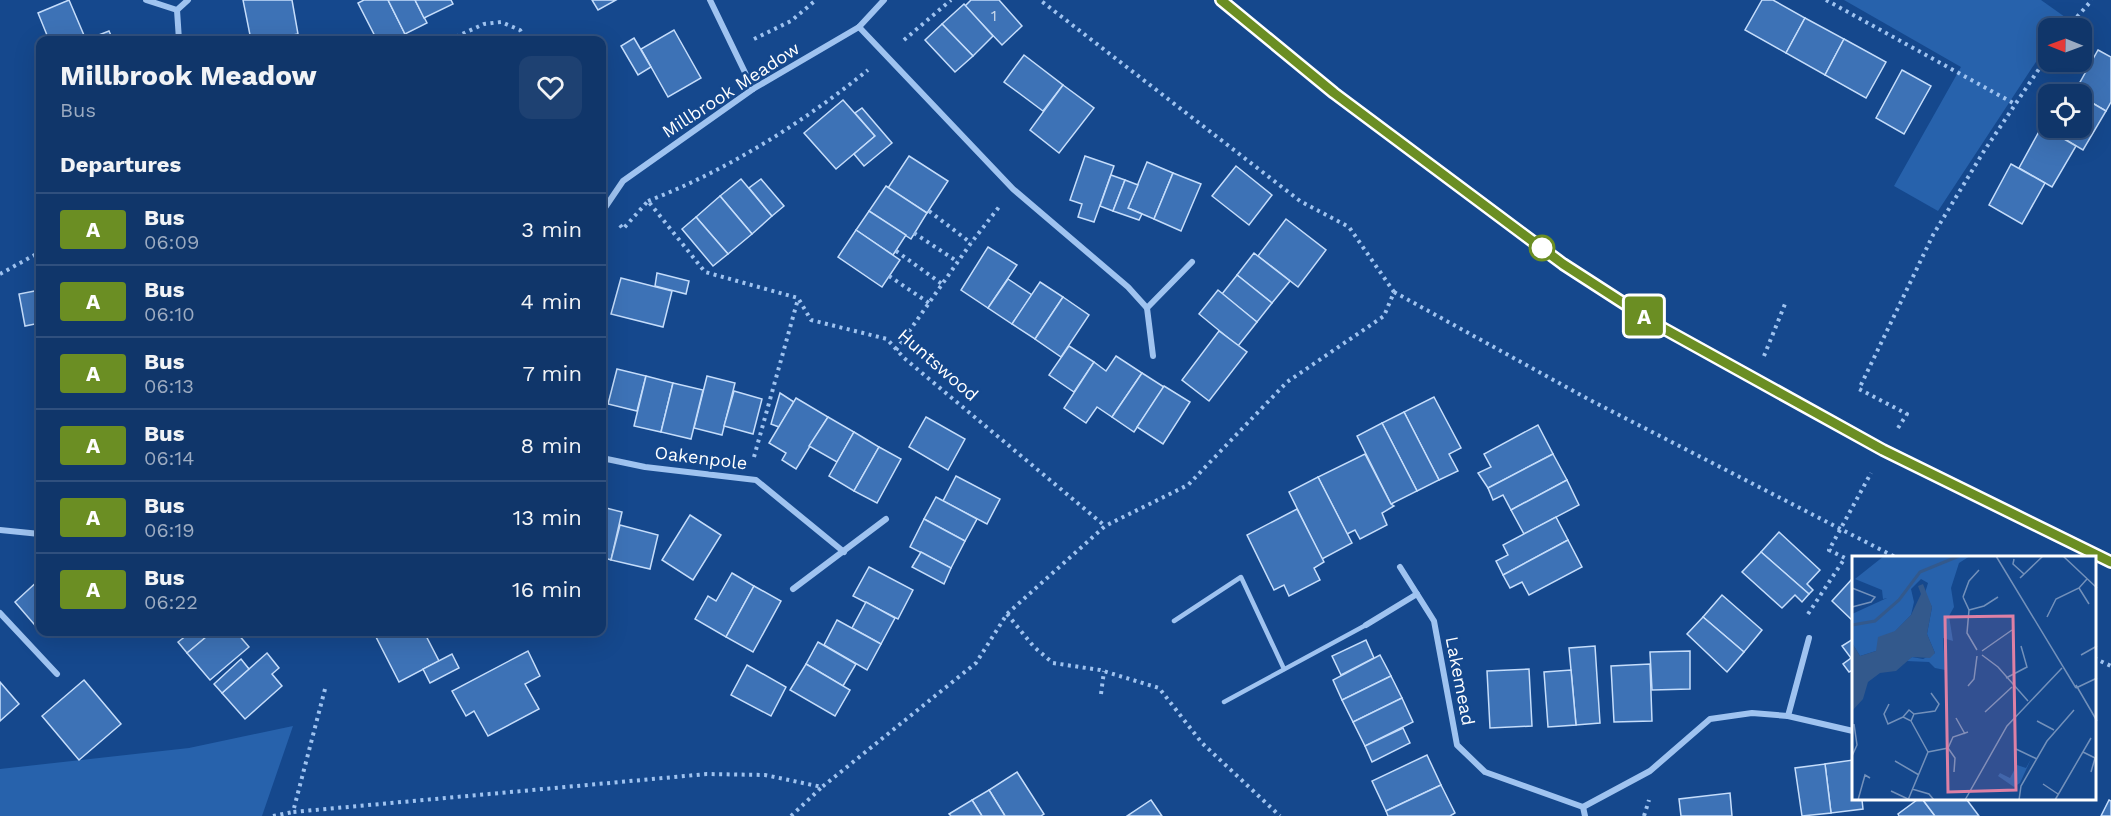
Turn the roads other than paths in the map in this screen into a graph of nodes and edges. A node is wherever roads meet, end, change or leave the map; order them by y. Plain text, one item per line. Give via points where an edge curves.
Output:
1 (146, 0) edge
2 (188, 0) edge
3 (710, 0) edge
4 (884, 0) edge
5 (1221, 0) edge
6 (177, 10) junction
7 (859, 27) junction
8 (179, 36) edge
9 (753, 89) junction
10 (606, 205) edge
11 (1192, 262) dead end
12 (1147, 308) junction
13 (1153, 356) dead end
14 (606, 459) edge
15 (886, 519) dead end
16 (0, 530) edge
17 (36, 534) edge
18 (844, 552) junction
19 (2111, 562) edge
20 (1400, 567) dead end
21 (793, 589) dead end
22 (1417, 594) junction
23 (0, 613) edge
24 (1174, 621) dead end
25 (1366, 625) joint
26 (1809, 638) road end
27 (1284, 669) junction
28 (57, 674) dead end
29 (1224, 702) dead end
30 (1788, 716) junction
31 (1852, 731) edge
32 (1583, 807) junction
33 (1585, 816) edge

1 - 6 street
2 - 6 street
3 - 9 street
4 - 7 street, Millbrook Meadow
5 - 19 street via 1334,93 1563,264 1659,326 1883,450
6 - 8 street
7 - 9 street, Millbrook Meadow
7 - 12 street via 1013,189 1128,287
9 - 10 street, Millbrook Meadow via 623,181
11 - 12 street
12 - 13 street
14 - 18 street, Oakenpole via 756,480
15 - 18 street
16 - 17 street
18 - 21 street
20 - 22 street, Lakemead
22 - 25 street
22 - 32 street, Lakemead via 1434,621 1457,744 1485,772
23 - 28 street
24 - 27 lane via 1241,577
25 - 27 lane
26 - 30 street
27 - 29 lane
30 - 31 street
30 - 32 street via 1752,713 1710,719 1650,771
32 - 33 street

